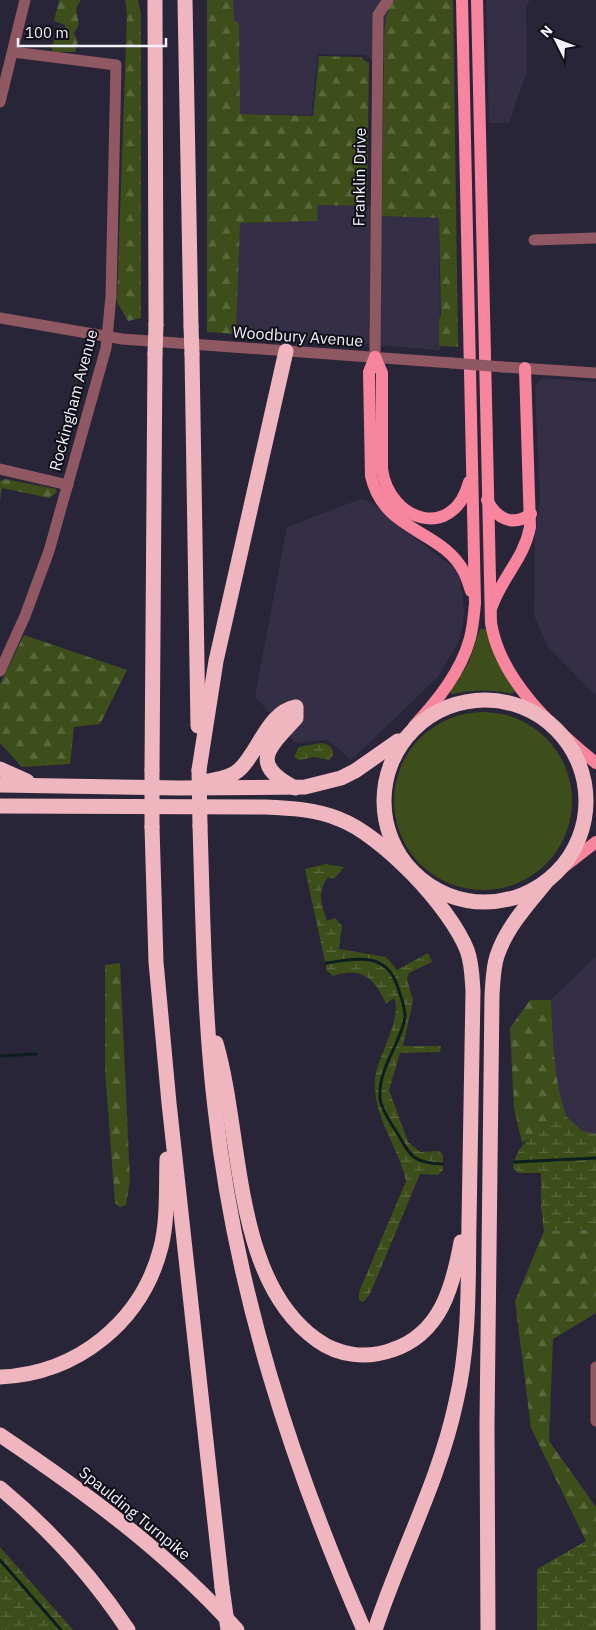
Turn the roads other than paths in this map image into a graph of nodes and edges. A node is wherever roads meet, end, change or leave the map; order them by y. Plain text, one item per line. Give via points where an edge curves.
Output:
1 (25, 0) edge
2 (156, 0) edge
3 (185, 0) edge
4 (388, 0) edge
5 (462, 0) edge
6 (477, 0) edge
7 (13, 52) junction
8 (5, 64) edge
9 (0, 102) edge
10 (596, 238) edge
11 (534, 240) dead end
12 (0, 318) edge
13 (108, 337) junction
14 (286, 351) junction
15 (375, 357) junction
16 (526, 368) junction
17 (596, 373) edge
18 (472, 462) junction
19 (0, 469) edge
20 (68, 484) junction
21 (487, 499) junction
22 (531, 514) junction
23 (475, 603) junction
24 (490, 612) junction
25 (0, 671) edge
26 (414, 726) junction
27 (562, 735) junction
28 (596, 763) edge
29 (0, 769) edge
30 (199, 770) junction
31 (0, 785) edge
32 (43, 785) junction
33 (178, 788) junction
34 (295, 788) junction
35 (0, 806) edge
36 (596, 842) edge
37 (412, 873) junction
38 (551, 877) junction
39 (207, 1013) junction
40 (168, 1103) junction
41 (470, 1185) junction
42 (596, 1368) edge
43 (0, 1377) edge
44 (596, 1421) edge
45 (0, 1435) edge
46 (0, 1488) edge
47 (128, 1630) edge
48 (228, 1630) edge
49 (237, 1630) edge
50 (364, 1630) edge
51 (376, 1630) edge
52 (488, 1630) edge

1 - 7 street
2 - 40 highway, bridge via 152,827 156,962
3 - 30 highway, bridge
4 - 15 street, Franklin Drive via 378,14
5 - 18 main road
6 - 21 main road
7 - 8 street
7 - 13 street, Rockingham Avenue via 116,65
8 - 9 street
10 - 11 street
12 - 13 street, Woodbury Avenue
13 - 14 street, Woodbury Avenue
13 - 20 street, Rockingham Avenue
14 - 15 street, Woodbury Avenue
14 - 30 highway via 216,661
15 - 16 street, Woodbury Avenue, bridge
15 - 18 main road via 382,373 383,478 399,505 419,518 446,516 460,505 466,494
15 - 23 main road via 369,372 373,487 386,510 440,547 464,572
16 - 17 street, Woodbury Avenue
16 - 22 main road
18 - 23 main road
19 - 20 street
20 - 25 street, Rockingham Avenue via 42,571
21 - 22 main road via 495,513 508,521
21 - 24 main road
22 - 24 main road via 524,549 501,586
23 - 26 main road via 471,636 458,667 442,694
24 - 27 main road via 492,633 502,658 521,687
26 - 27 highway via 448,706 472,701 497,701 533,712
26 - 34 highway via 385,751 348,775 324,784
26 - 37 highway via 393,754 384,796 392,842
27 - 28 main road
27 - 38 highway via 580,767 586,805 578,841
29 - 32 highway
30 - 39 highway, bridge
31 - 32 highway
32 - 33 highway
33 - 34 highway
33 - 34 highway via 233,774 247,761 286,708 296,707 296,718 270,749 267,762 274,775
35 - 37 highway via 296,809 347,822
36 - 38 main road
37 - 38 highway via 439,892 474,902 512,899
37 - 41 highway via 459,934 471,965
38 - 52 highway via 502,943 496,958 492,995
39 - 41 highway via 223,1070 240,1175 261,1264 281,1303 299,1325 321,1343 358,1355 384,1353 409,1342 431,1323 445,1302 456,1274
39 - 50 highway via 225,1180 237,1248 262,1352 316,1516
40 - 43 highway via 163,1236 152,1275 137,1302 118,1326 82,1354 41,1372
40 - 48 highway, bridge
41 - 51 highway via 467,1324 457,1400 437,1473
42 - 44 street
45 - 49 highway, Spaulding Turnpike via 95,1500 145,1540 179,1569
46 - 47 highway via 79,1566

